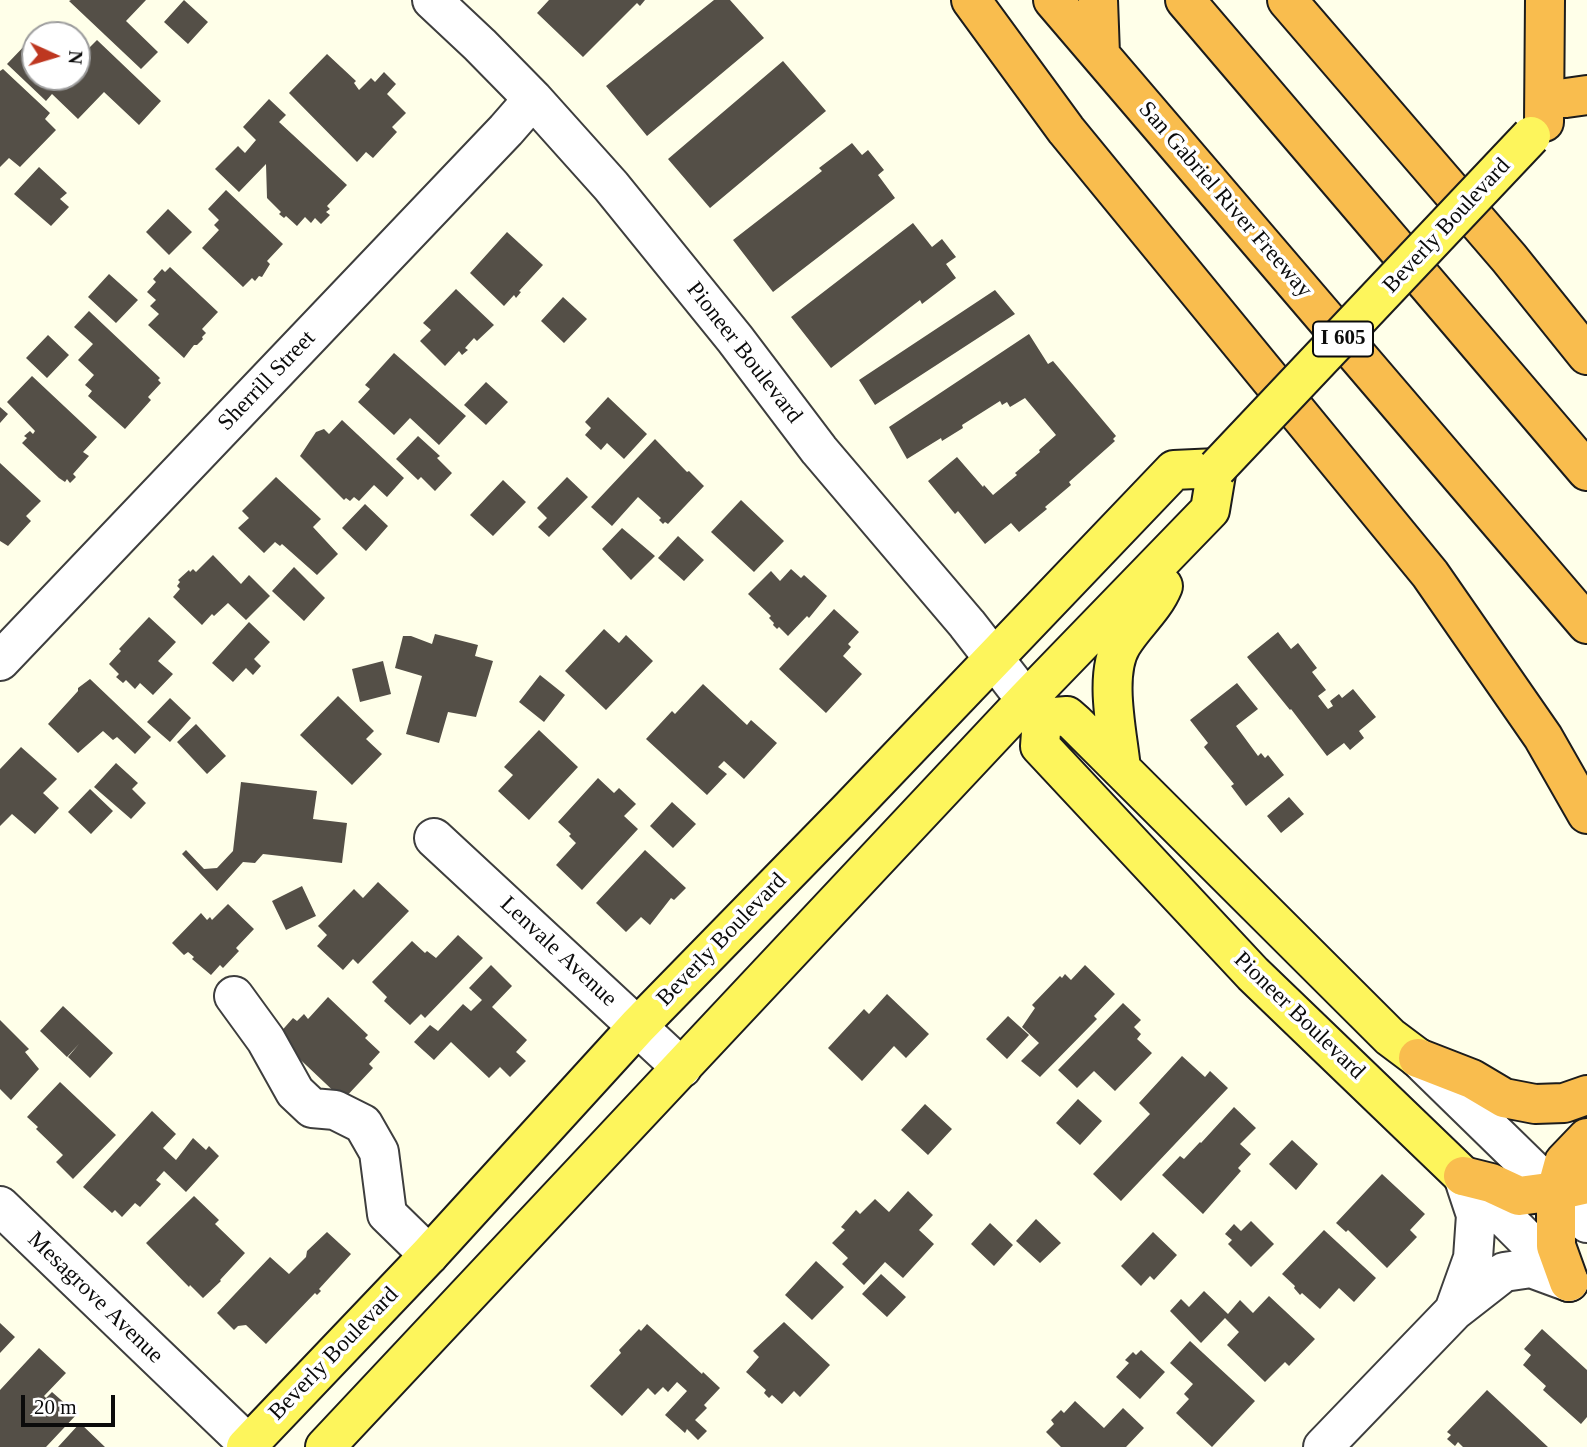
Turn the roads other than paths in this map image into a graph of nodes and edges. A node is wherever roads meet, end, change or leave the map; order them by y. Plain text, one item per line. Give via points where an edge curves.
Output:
1 (432, 0) edge
2 (971, 0) edge
3 (1053, 0) edge
4 (1098, 0) edge
5 (1287, 0) edge
6 (1296, 0) edge
7 (1545, 0) edge
8 (1182, 2) edge
9 (1100, 54) junction
10 (1333, 54) junction
11 (533, 99) junction
12 (1563, 105) edge
13 (1509, 258) junction
14 (1587, 329) edge
15 (1587, 355) edge
16 (1217, 468) junction
17 (1587, 471) edge
18 (1183, 539) junction
19 (1587, 624) edge
20 (993, 658) junction
21 (0, 661) edge
22 (1034, 709) junction
23 (1121, 769) junction
24 (1587, 814) edge
25 (434, 838) dead end
26 (234, 996) dead end
27 (638, 1026) junction
28 (1418, 1058) junction
29 (682, 1068) junction
30 (1587, 1095) edge
31 (1587, 1138) edge
32 (1464, 1176) junction
33 (1572, 1187) edge
34 (0, 1206) edge
35 (1587, 1223) edge
36 (429, 1255) junction
37 (1578, 1290) edge
38 (1454, 1311) junction
39 (248, 1446) edge
40 (325, 1447) edge
41 (1323, 1447) edge

1 - 11 street, Pioneer Boulevard
2 - 24 highway via 1066,130 1430,574 1543,737
3 - 9 highway, San Gabriel River Freeway / I 605
4 - 9 highway
5 - 10 highway
6 - 10 highway
7 - 12 highway
8 - 17 highway
9 - 19 highway, San Gabriel River Freeway / I 605
10 - 13 highway
11 - 20 street, Pioneer Boulevard via 620,196 819,450
11 - 21 street, Sherrill Street
12 - 16 main road, Beverly Boulevard, bridge
13 - 14 highway via 1556,294
13 - 15 highway
16 - 18 main road via 1210,510
16 - 20 main road, Beverly Boulevard via 1174,470
18 - 22 main road
18 - 23 main road via 1161,591 1120,646 1114,667
20 - 22 street, Pioneer Boulevard
20 - 27 main road, Beverly Boulevard
22 - 23 main road, Pioneer Boulevard via 1067,716
22 - 29 main road
22 - 32 main road, Pioneer Boulevard via 1040,746 1253,974
23 - 28 main road, Pioneer Boulevard via 1390,1037
25 - 27 street, Lenvale Avenue
26 - 36 street via 295,1092 312,1108 335,1110 363,1124 379,1152 387,1214
27 - 29 street, Lenvale Avenue
27 - 36 main road, Beverly Boulevard
28 - 30 highway via 1472,1079 1504,1098 1564,1103
28 - 33 street, Pioneer Boulevard
29 - 40 main road
31 - 33 highway via 1564,1162
32 - 33 highway via 1520,1196
32 - 37 street, Pioneer Boulevard
32 - 38 street via 1476,1215 1474,1247
33 - 35 street, Pioneer Boulevard
33 - 37 highway via 1556,1246
34 - 39 street, Mesagrove Avenue
36 - 39 main road, Beverly Boulevard
37 - 38 street via 1531,1268 1504,1272
38 - 41 street

